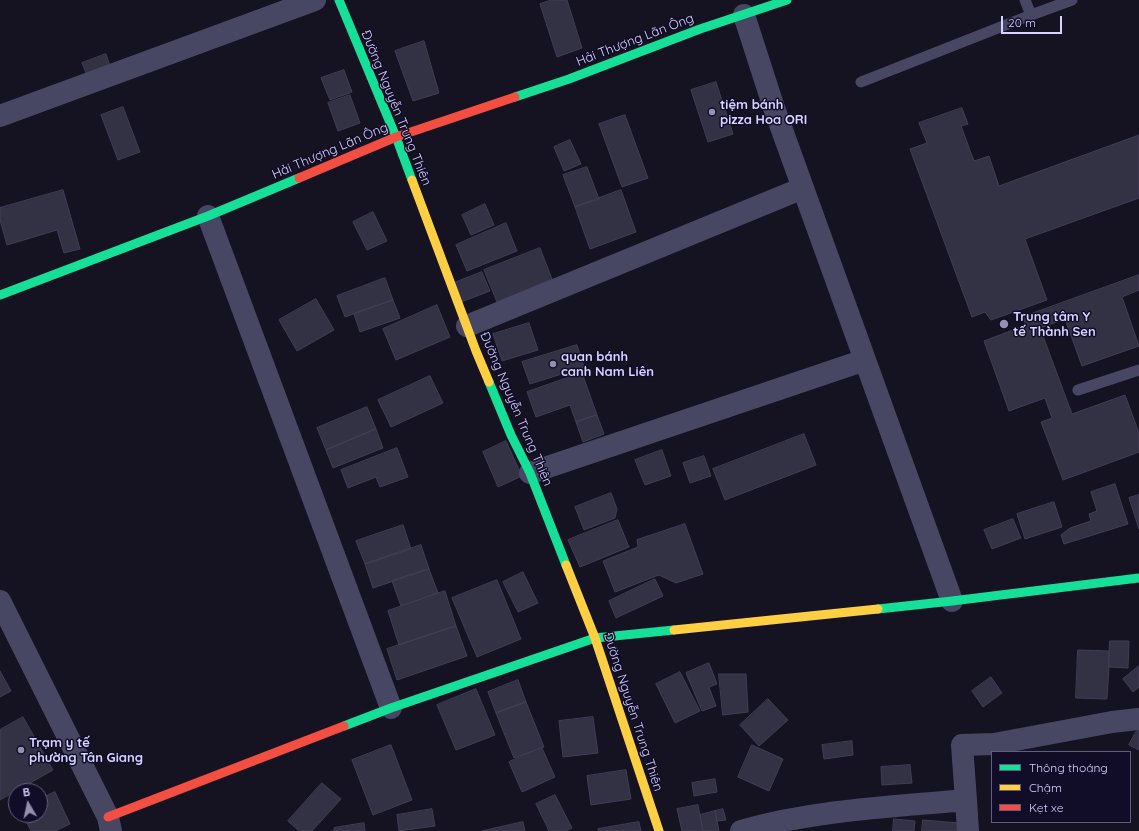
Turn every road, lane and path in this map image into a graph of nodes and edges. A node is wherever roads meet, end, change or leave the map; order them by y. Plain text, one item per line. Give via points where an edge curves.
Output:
1 (315, 0) edge
2 (339, 0) edge
3 (1025, 0) edge
4 (1072, 0) edge
5 (780, 1) edge
6 (744, 15) junction
7 (1031, 15) junction
8 (862, 82) dead end
9 (0, 116) edge
10 (396, 137) junction
11 (803, 188) junction
12 (208, 216) junction
13 (0, 295) edge
14 (466, 326) junction
15 (865, 360) junction
16 (1139, 370) edge
17 (1078, 390) dead end
18 (530, 473) junction
19 (1139, 578) edge
20 (0, 600) edge
21 (952, 601) junction
22 (595, 638) junction
23 (391, 708) junction
24 (1139, 719) edge
25 (966, 800) junction
26 (109, 824) edge
27 (659, 831) edge
28 (741, 831) edge
29 (968, 831) edge

1 - 9 street
2 - 10 street, Đường Nguyễn Trung Thiên
3 - 7 lane
4 - 7 lane
5 - 6 street, Hải Thượng Lãn Ông
6 - 10 street, Hải Thượng Lãn Ông via 569,79
6 - 11 street
7 - 8 lane
10 - 12 street, Hải Thượng Lãn Ông
10 - 14 street, Đường Nguyễn Trung Thiên
11 - 14 street
11 - 15 street
12 - 13 street, Hải Thượng Lãn Ông
12 - 23 street
14 - 18 street, Đường Nguyễn Trung Thiên via 511,435
15 - 18 street
15 - 21 street
16 - 17 lane
18 - 22 street, Đường Nguyễn Trung Thiên
19 - 21 street
20 - 26 street
21 - 22 street
22 - 23 street
22 - 27 street, Đường Nguyễn Trung Thiên
23 - 26 street
24 - 25 street via 994,744 962,745
25 - 28 street via 823,813
25 - 29 street

